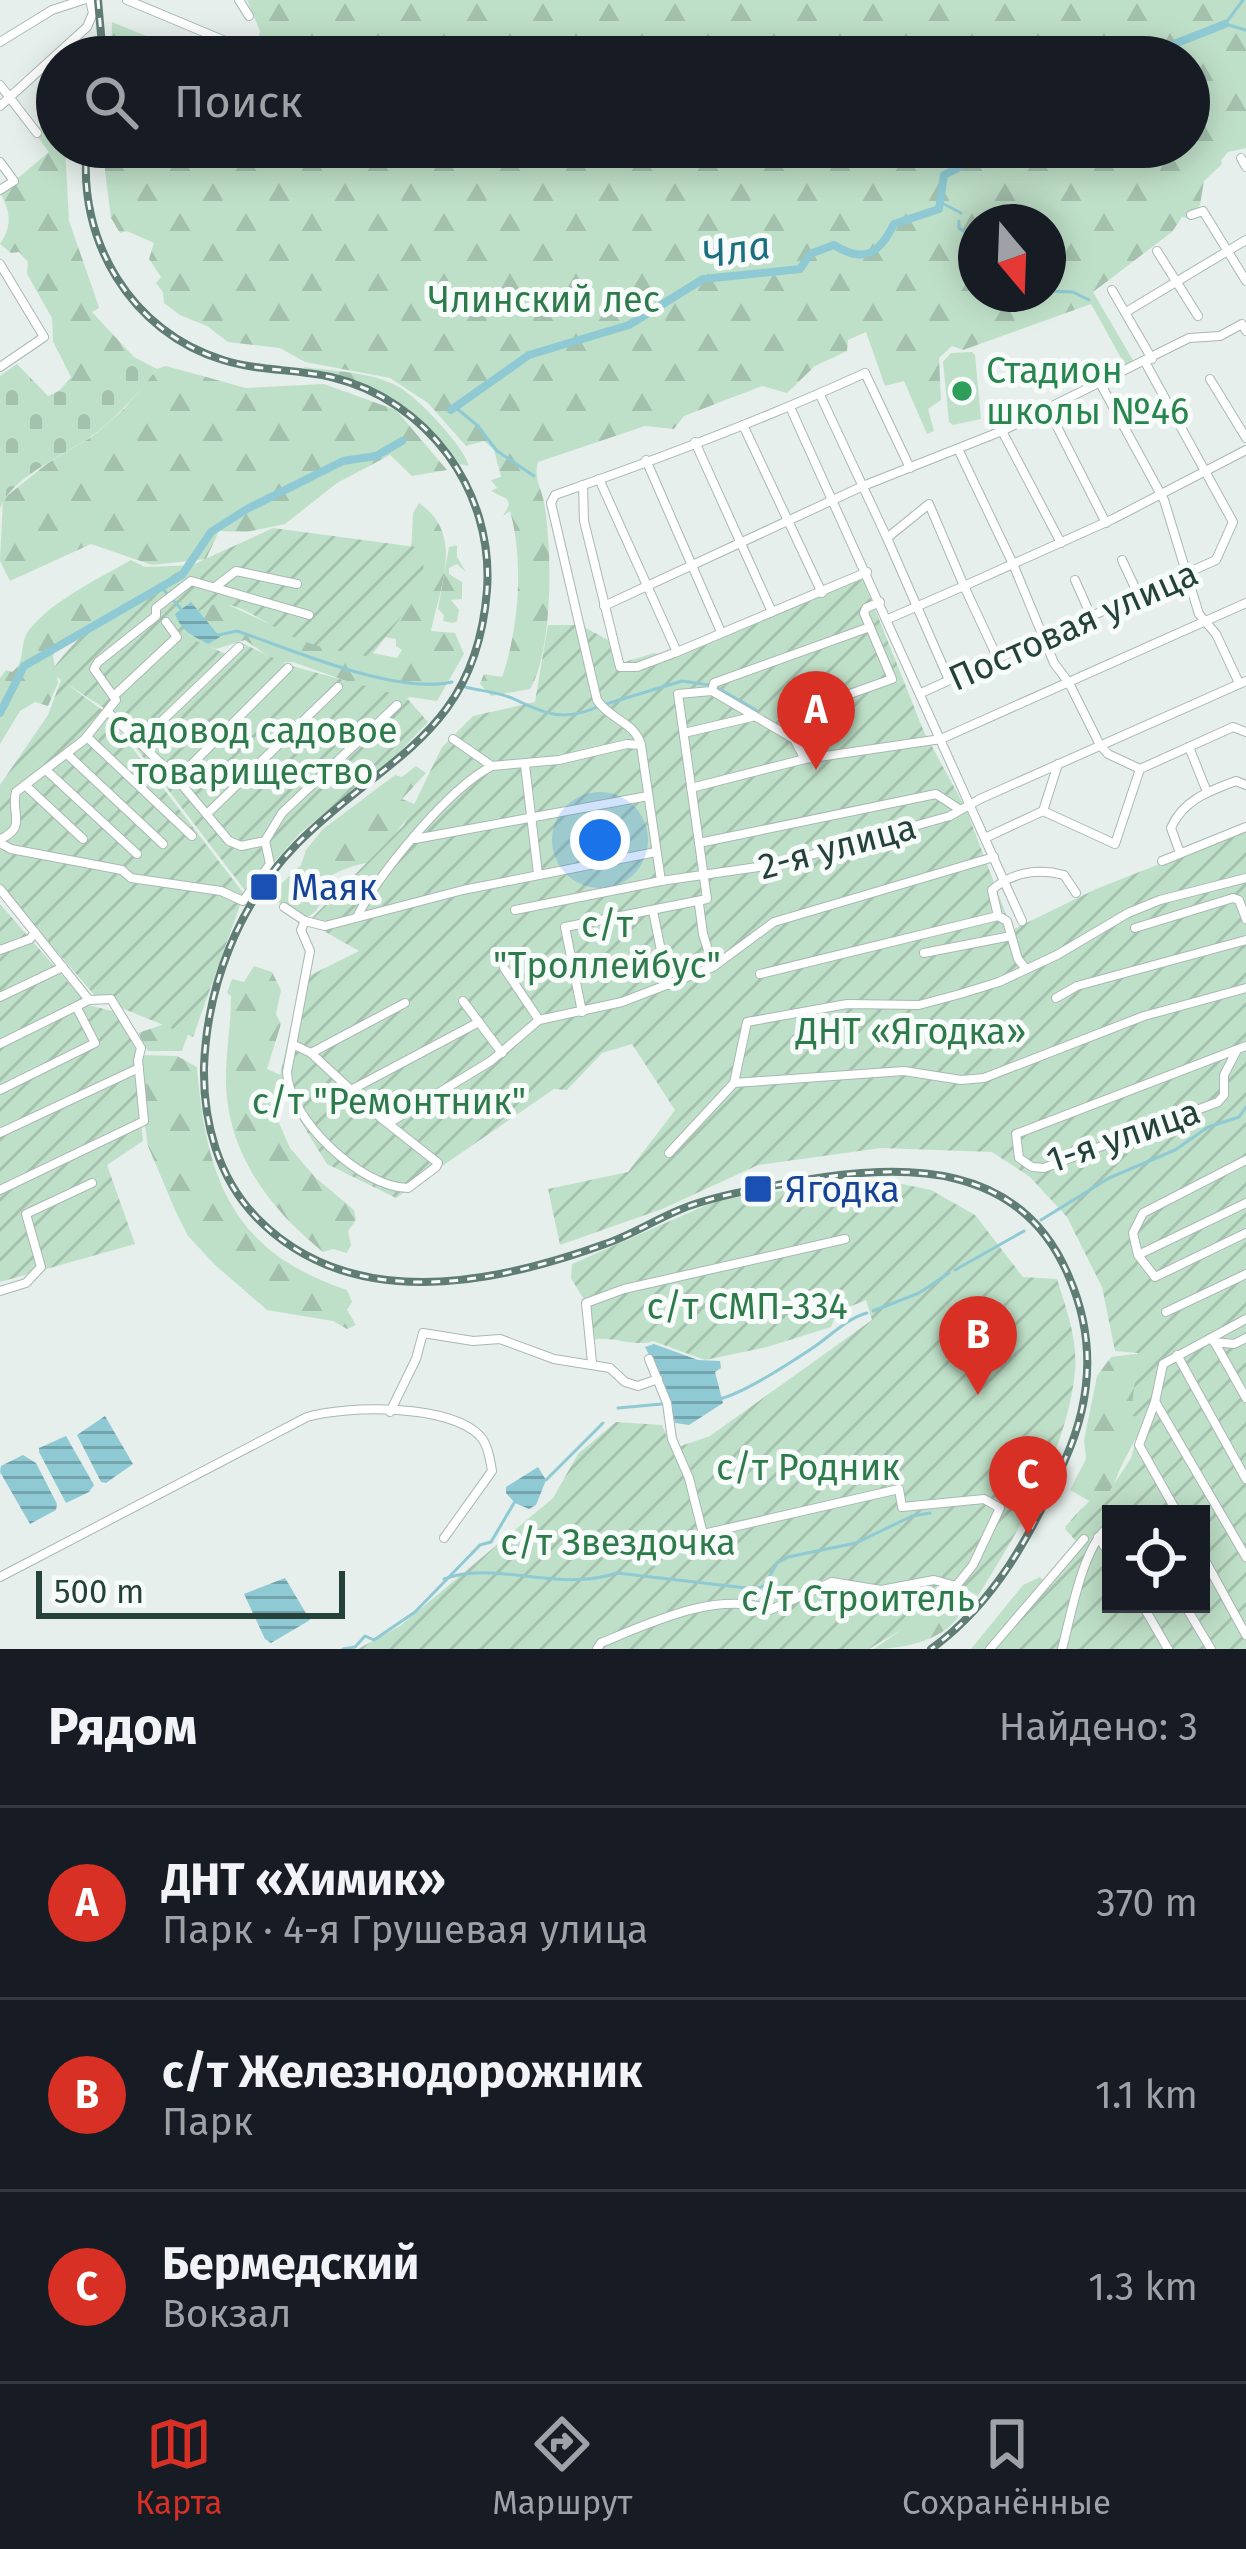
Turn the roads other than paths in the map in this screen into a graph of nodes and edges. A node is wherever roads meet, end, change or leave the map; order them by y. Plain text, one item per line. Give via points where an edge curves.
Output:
1 (86, 0) edge
2 (128, 0) edge
3 (239, 0) edge
4 (249, 16) dead end
5 (77, 36) edge
6 (214, 36) edge
7 (0, 42) edge
8 (36, 75) edge
9 (0, 85) edge
10 (10, 99) junction
11 (0, 106) edge
12 (36, 132) edge
13 (0, 162) edge
14 (0, 190) edge
15 (1191, 215) dead end
16 (1246, 240) edge
17 (1156, 251) dead end
18 (1228, 251) junction
19 (0, 264) edge
20 (1246, 281) edge
21 (1177, 282) junction
22 (1112, 290) dead end
23 (1126, 312) junction
24 (1198, 316) dead end
25 (1245, 326) edge
26 (1148, 361) junction
27 (0, 367) edge
28 (1210, 379) dead end
29 (1099, 381) junction
30 (820, 395) junction
31 (790, 407) junction
32 (1048, 409) junction
33 (743, 425) junction
34 (1002, 431) junction
35 (1246, 438) edge
36 (695, 442) junction
37 (958, 449) junction
38 (1246, 450) edge
39 (646, 460) junction
40 (910, 468) junction
41 (1206, 472) junction
42 (599, 479) junction
43 (583, 485) junction
44 (863, 486) junction
45 (1161, 496) junction
46 (835, 499) junction
47 (788, 520) junction
48 (1106, 523) junction
49 (887, 538) junction
50 (740, 541) junction
51 (1061, 543) junction
52 (1122, 560) dead end
53 (693, 562) junction
54 (1013, 564) junction
55 (867, 572) junction
56 (1186, 574) junction
57 (1075, 580) dead end
58 (298, 584) dead end
59 (648, 584) junction
60 (963, 586) junction
61 (214, 588) junction
62 (822, 593) junction
63 (1138, 595) junction
64 (880, 602) junction
65 (1246, 603) edge
66 (604, 606) junction
67 (919, 606) junction
68 (772, 612) junction
69 (309, 615) dead end
70 (1091, 616) junction
71 (888, 619) junction
72 (1205, 620) junction
73 (166, 622) dead end
74 (870, 627) junction
75 (721, 632) junction
76 (1043, 638) junction
77 (239, 647) dead end
78 (677, 652) junction
79 (998, 659) junction
80 (288, 668) dead end
81 (914, 677) junction
82 (892, 679) junction
83 (949, 680) junction
84 (1243, 682) edge
85 (1069, 683) junction
86 (338, 687) dead end
87 (712, 691) junction
88 (921, 692) junction
89 (116, 694) junction
90 (397, 705) dead end
91 (109, 713) junction
92 (788, 716) dead end
93 (753, 717) junction
94 (1246, 732) edge
95 (684, 733) junction
96 (87, 737) junction
97 (453, 739) dead end
98 (941, 740) junction
99 (140, 742) junction
100 (641, 745) junction
101 (1100, 745) junction
102 (1189, 747) junction
103 (68, 755) junction
104 (805, 759) junction
105 (1058, 764) junction
106 (525, 765) junction
107 (492, 766) junction
108 (1140, 769) junction
109 (46, 770) junction
110 (177, 779) junction
111 (25, 785) junction
112 (1246, 785) edge
113 (691, 788) junction
114 (1207, 792) junction
115 (648, 796) junction
116 (964, 807) junction
117 (1042, 811) junction
118 (208, 813) junction
119 (532, 819) junction
120 (1246, 827) edge
121 (192, 836) dead end
122 (985, 838) junction
123 (83, 839) dead end
124 (415, 839) junction
125 (0, 841) edge
126 (265, 841) junction
127 (699, 843) junction
128 (164, 844) dead end
129 (656, 852) junction
130 (1180, 853) junction
131 (137, 854) dead end
132 (994, 856) junction
133 (1162, 861) dead end
134 (538, 874) junction
135 (701, 874) junction
136 (1246, 878) edge
137 (661, 881) junction
138 (1005, 881) junction
139 (0, 890) edge
140 (1076, 893) dead end
141 (4, 901) edge
142 (700, 904) junction
143 (284, 907) dead end
144 (515, 910) dead end
145 (653, 911) junction
146 (998, 916) junction
147 (357, 917) junction
148 (1246, 919) edge
149 (305, 921) junction
150 (1022, 921) dead end
151 (1135, 928) dead end
152 (34, 932) junction
153 (1012, 936) junction
154 (1246, 940) edge
155 (0, 950) edge
156 (924, 952) dead end
157 (62, 967) junction
158 (713, 967) junction
159 (504, 968) dead end
160 (1026, 970) junction
161 (760, 974) dead end
162 (668, 985) junction
163 (1246, 988) edge
164 (0, 994) edge
165 (1056, 998) dead end
166 (89, 1000) junction
167 (463, 1000) dead end
168 (405, 1003) dead end
169 (76, 1008) junction
170 (583, 1012) junction
171 (538, 1020) junction
172 (479, 1022) junction
173 (0, 1044) edge
174 (294, 1045) junction
175 (1246, 1046) edge
176 (311, 1053) junction
177 (502, 1053) junction
178 (1241, 1054) edge
179 (140, 1068) junction
180 (734, 1083) junction
181 (0, 1090) edge
182 (352, 1090) junction
183 (389, 1123) junction
184 (0, 1132) edge
185 (669, 1153) dead end
186 (1246, 1160) edge
187 (92, 1183) dead end
188 (0, 1190) edge
189 (1246, 1203) edge
190 (1246, 1233) edge
191 (844, 1239) dead end
192 (1138, 1255) junction
193 (1246, 1274) edge
194 (0, 1291) edge
195 (1166, 1312) dead end
196 (1246, 1319) edge
197 (1246, 1338) edge
198 (1213, 1340) junction
199 (1177, 1355) junction
200 (650, 1359) dead end
201 (592, 1362) junction
202 (658, 1378) junction
203 (1246, 1398) edge
204 (1155, 1402) junction
205 (390, 1412) junction
206 (1246, 1479) edge
207 (1173, 1505) edge
208 (1102, 1533) edge
209 (1098, 1537) junction
210 (444, 1538) dead end
211 (1084, 1539) dead end
212 (1102, 1543) edge
213 (1246, 1557) edge
214 (1210, 1569) edge
215 (0, 1577) edge
216 (1147, 1613) edge
217 (1189, 1613) edge
218 (1246, 1635) edge
219 (598, 1649) edge
220 (990, 1649) edge
221 (1062, 1649) edge
222 (1168, 1649) edge
223 (1211, 1649) edge

1 - 5 street via 93,13
1 - 7 street
2 - 6 street
3 - 4 street
8 - 10 street
9 - 10 street
10 - 11 street
10 - 12 street
13 - 14 street via 14,181
15 - 18 street via 1203,211
16 - 18 street
17 - 21 street
18 - 20 street
18 - 21 street
19 - 27 street via 44,337
21 - 23 street
21 - 24 street
22 - 23 street, Постовая улица
23 - 26 street, Постовая улица
25 - 26 street via 1189,338
26 - 29 street
26 - 41 street, Постовая улица
28 - 35 street
29 - 32 street
29 - 45 street
30 - 31 street
30 - 40 street via 868,373
30 - 44 street
31 - 33 street
31 - 46 street
32 - 34 street
32 - 48 street
33 - 36 street
33 - 47 street
34 - 37 street
34 - 51 street
36 - 39 street
36 - 50 street
37 - 40 street
37 - 54 street
38 - 41 street
39 - 42 street
39 - 53 street
40 - 44 street
41 - 45 street
41 - 56 street, Постовая улица via 1234,526 1216,560
42 - 43 street
42 - 59 street
43 - 66 street
43 - 100 street via 551,502 597,700
44 - 46 street
44 - 49 street
45 - 48 street
45 - 56 street
46 - 47 street
46 - 55 street
47 - 50 street
47 - 62 street
48 - 51 street
49 - 60 street via 929,503
49 - 67 street
50 - 53 street
50 - 68 street
51 - 54 street
52 - 63 street
53 - 59 street
53 - 75 street
54 - 60 street
54 - 76 street
55 - 62 street
55 - 64 street
56 - 63 street, Постовая улица
56 - 72 street
57 - 70 street
58 - 61 street via 236,571
59 - 66 street
59 - 78 street
60 - 67 street
60 - 79 street
61 - 69 street
61 - 89 street via 191,581 98,662 94,669
62 - 68 street
63 - 70 street, Постовая улица
64 - 71 street
64 - 74 street via 864,610
65 - 72 street
66 - 78 street via 620,667
67 - 71 street
67 - 83 street
68 - 75 street
70 - 76 street, Постовая улица
71 - 81 street
72 - 84 street
72 - 85 street
73 - 89 street via 177,637
74 - 82 street
74 - 87 street via 714,683
75 - 78 street
76 - 79 street, Постовая улица
76 - 85 street
77 - 99 street
79 - 83 street, Постовая улица
80 - 110 street
81 - 82 street
81 - 88 street
82 - 92 street
83 - 88 street, Постовая улица
84 - 101 street, 2-я улица
85 - 98 street
85 - 101 street
86 - 118 street
87 - 93 street
87 - 95 street via 678,694
88 - 98 street
89 - 91 street
90 - 126 street via 282,814
91 - 96 street
91 - 99 street
93 - 95 street
93 - 104 street via 794,739
94 - 102 street via 1233,727
95 - 113 street
96 - 103 street
96 - 121 street
97 - 107 street
98 - 104 street
98 - 116 street
99 - 110 street
100 - 106 street
100 - 115 street
101 - 105 street, 2-я улица
101 - 108 street
102 - 108 street
102 - 114 street
103 - 109 street
103 - 128 street
104 - 113 street
105 - 116 street, 2-я улица
105 - 117 street
106 - 107 street
106 - 119 street
107 - 124 street
108 - 117 street via 1115,844
109 - 111 street
109 - 131 street
110 - 118 street
111 - 123 street
111 - 125 street via 13,796 15,830
112 - 114 street
113 - 127 street
114 - 130 street via 1172,824
115 - 119 street
115 - 129 street
116 - 122 street
116 - 127 street via 936,794
116 - 135 street, 2-я улица via 779,864
117 - 122 street
118 - 126 street via 232,844
119 - 124 street
119 - 134 street
120 - 130 street
122 - 132 street
124 - 147 street
125 - 126 street via 243,901 270,864
127 - 135 street
129 - 134 street
129 - 137 street
130 - 133 street
132 - 138 street
132 - 158 street via 774,922
134 - 147 street
135 - 137 street, 2-я улица
135 - 142 street via 707,899
136 - 160 street via 1128,913
137 - 144 street, 2-я улица
138 - 140 street via 1045,870 1064,875
138 - 146 street via 992,890
138 - 150 street
139 - 141 street
141 - 152 street
142 - 145 street
142 - 158 street
143 - 149 street
145 - 162 street
145 - 170 street via 565,927
146 - 153 street
146 - 161 street
147 - 149 street via 325,926
148 - 151 street via 1233,898
149 - 174 street via 310,951
152 - 155 street
152 - 157 street
153 - 156 street
153 - 160 street
154 - 165 street
157 - 164 street
157 - 166 street
158 - 162 street
159 - 171 street
160 - 180 street via 919,1005 847,1004 747,1022
162 - 170 street
163 - 180 street via 1144,1016 984,1078 904,1071
166 - 169 street
166 - 179 street via 116,1003 141,1048
167 - 172 street
168 - 176 street
169 - 173 street
169 - 181 street via 95,1043
170 - 171 street
171 - 177 street
172 - 177 street
172 - 182 street
174 - 176 street
174 - 183 street via 287,1082 313,1130 341,1158 407,1188 438,1163
175 - 178 street
176 - 182 street
177 - 183 street
178 - 178 street, 1-я улица via 1016,1134 1019,1158 1044,1168 1218,1102 1224,1075
179 - 184 street
179 - 188 street via 142,1125
180 - 185 street
182 - 183 street
186 - 192 street via 1143,1213 1133,1226
187 - 194 street via 26,1214 41,1267
189 - 192 street
190 - 192 street via 1155,1277
191 - 201 street via 586,1303
193 - 195 street
196 - 198 street
197 - 198 street
198 - 199 street
198 - 203 street
199 - 204 street via 1163,1364
199 - 206 street
200 - 202 street
201 - 202 street via 638,1387
201 - 205 street via 554,1359 500,1339 423,1334
202 - 219 street via 703,1534 898,1489 902,1507 984,1498 1000,1508 956,1586 934,1580 881,1590 832,1582 770,1610 717,1605 641,1626
204 - 207 street via 1139,1445
204 - 213 street
205 - 210 street via 454,1420 486,1444 492,1471
205 - 215 street via 356,1407 308,1417
208 - 209 street
209 - 212 street
209 - 221 street
211 - 220 street
214 - 218 street
216 - 222 street
217 - 223 street

